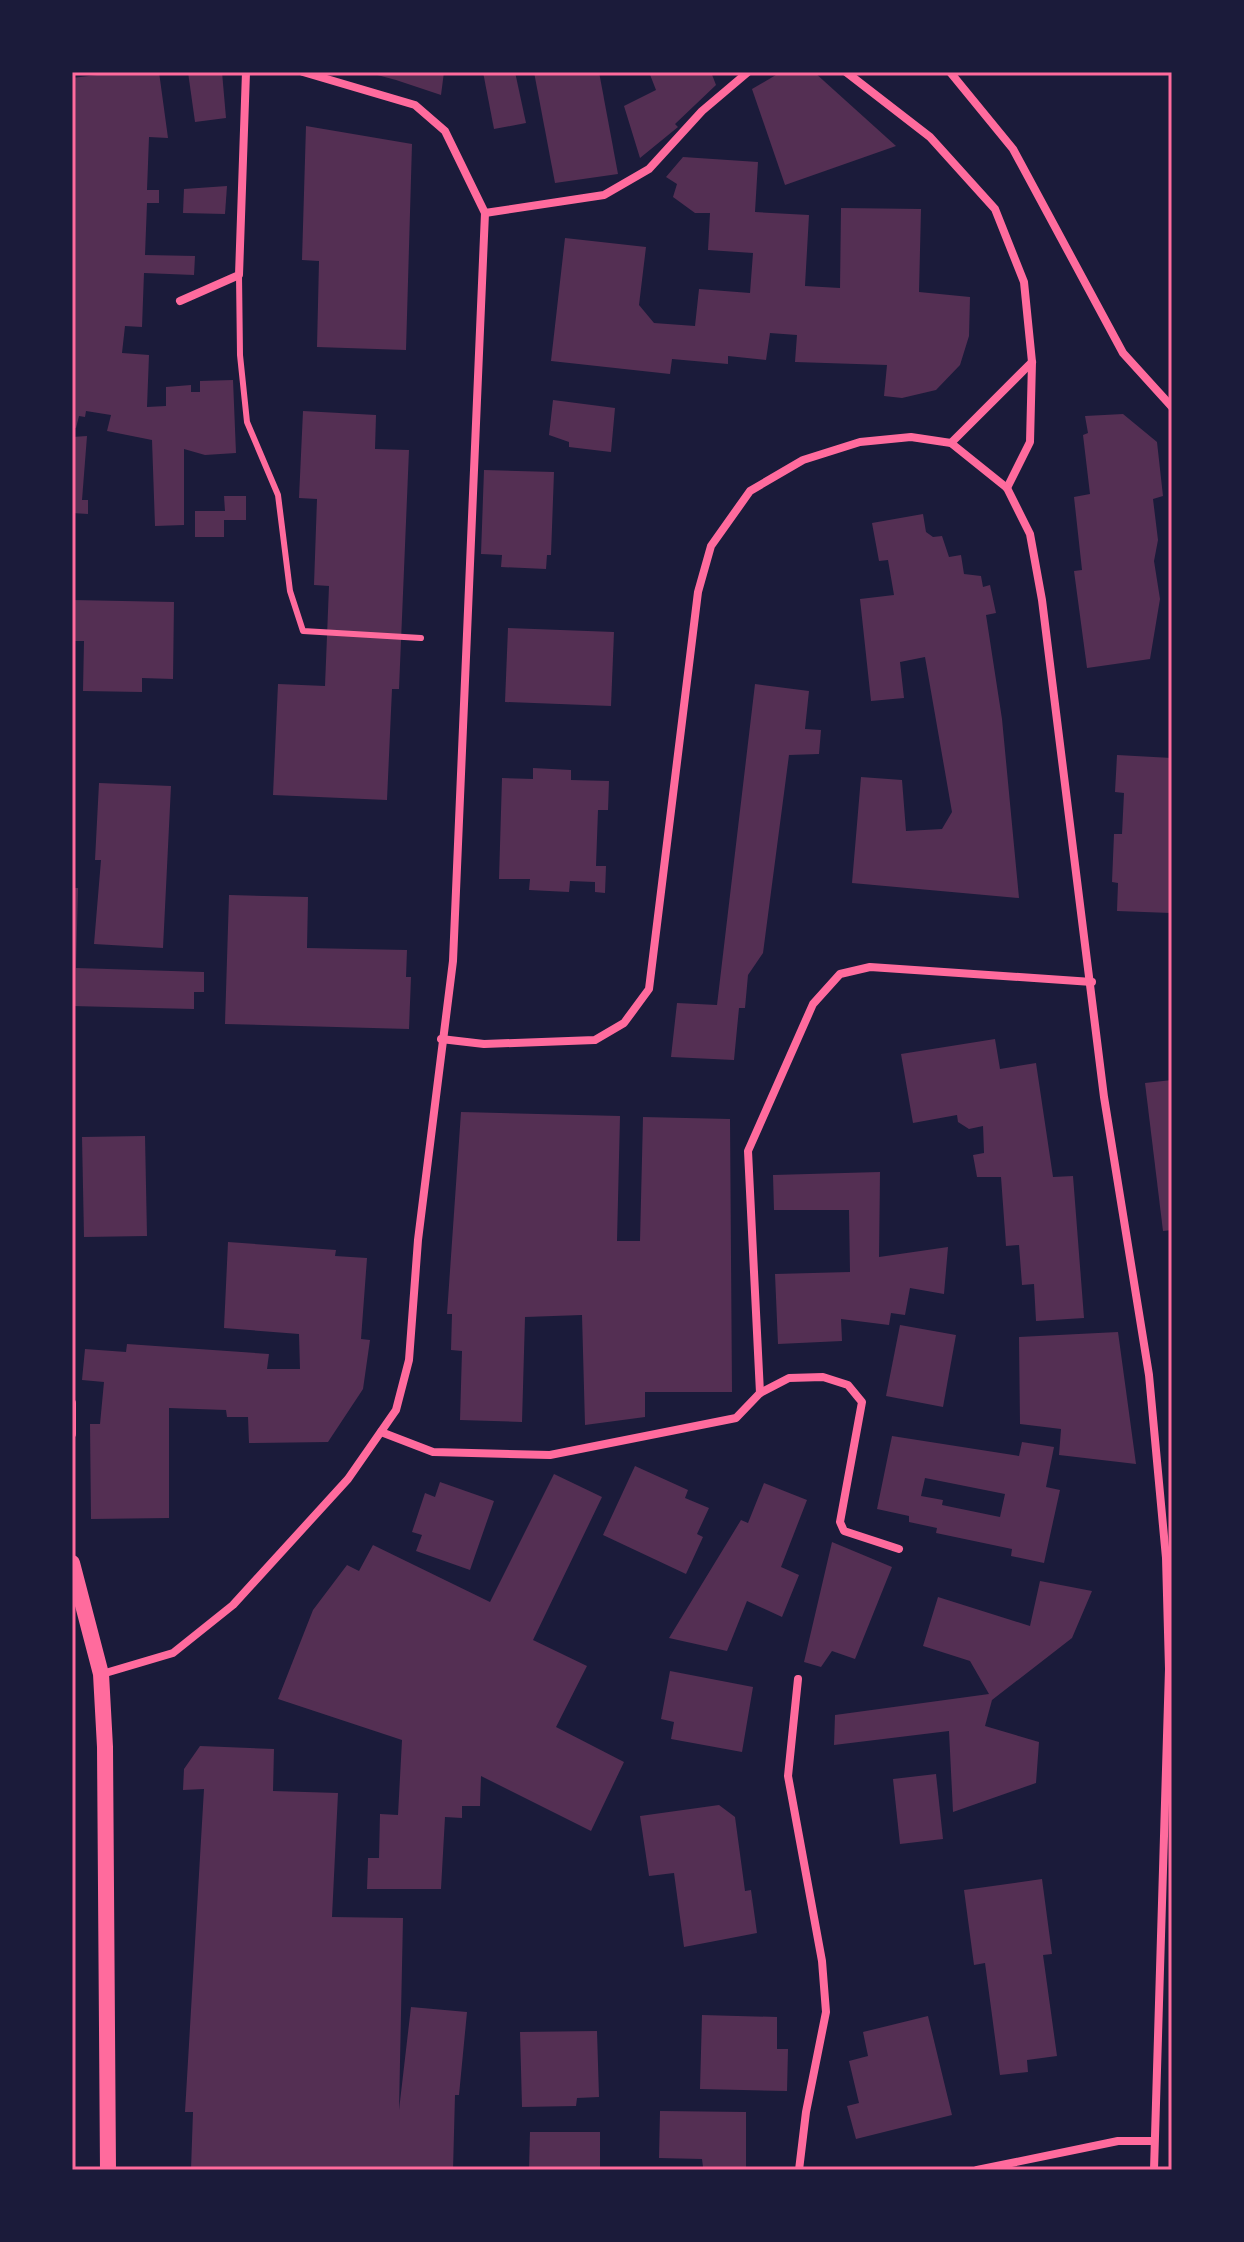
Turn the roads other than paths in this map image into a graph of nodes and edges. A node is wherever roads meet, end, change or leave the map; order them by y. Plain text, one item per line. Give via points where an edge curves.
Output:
1 (246, 72) edge
2 (303, 72) edge
3 (748, 72) edge
4 (846, 72) edge
5 (950, 72) edge
6 (314, 74) edge
7 (485, 213) junction
8 (239, 275) junction
9 (180, 301) dead end
10 (1032, 362) junction
11 (1172, 407) edge
12 (951, 443) junction
13 (1007, 488) junction
14 (421, 638) dead end
15 (1092, 982) junction
16 (441, 1039) junction
17 (760, 1393) junction
18 (72, 1403) edge
19 (381, 1432) junction
20 (72, 1434) edge
21 (899, 1549) dead end
22 (72, 1563) edge
23 (1170, 1669) edge
24 (101, 1674) junction
25 (798, 1679) dead end
26 (1154, 2141) junction
27 (108, 2170) edge
28 (799, 2170) edge
29 (977, 2170) edge
30 (1154, 2170) edge

1 - 8 street
2 - 6 street
3 - 7 street via 702,111 649,169 604,195
4 - 10 street via 930,137 995,209 1024,282
5 - 11 street via 1013,149 1123,353
6 - 7 street via 415,105 445,131
7 - 16 street via 453,961
8 - 9 street
8 - 14 lane via 247,422 278,495 290,591 303,631
10 - 12 street
10 - 13 street via 1030,442
12 - 13 street
12 - 16 street via 911,437 860,442 803,460 750,491 711,546 698,592 649,989 624,1023 595,1040 484,1044
13 - 15 street via 1030,534 1042,600
15 - 17 street via 870,967 840,974 813,1004 748,1151
15 - 23 street via 1104,1097 1149,1375
16 - 19 street via 409,1360 396,1410
17 - 19 street via 736,1418 550,1455 433,1452
17 - 21 street via 789,1378 823,1377 848,1385 862,1402 840,1522 844,1531
18 - 20 street
19 - 24 street via 348,1479 233,1605 173,1653
22 - 24 main road
23 - 26 street
24 - 27 main road via 108,1835
25 - 28 street via 788,1776 822,1961 826,2012
26 - 29 street via 1118,2141
26 - 30 street

